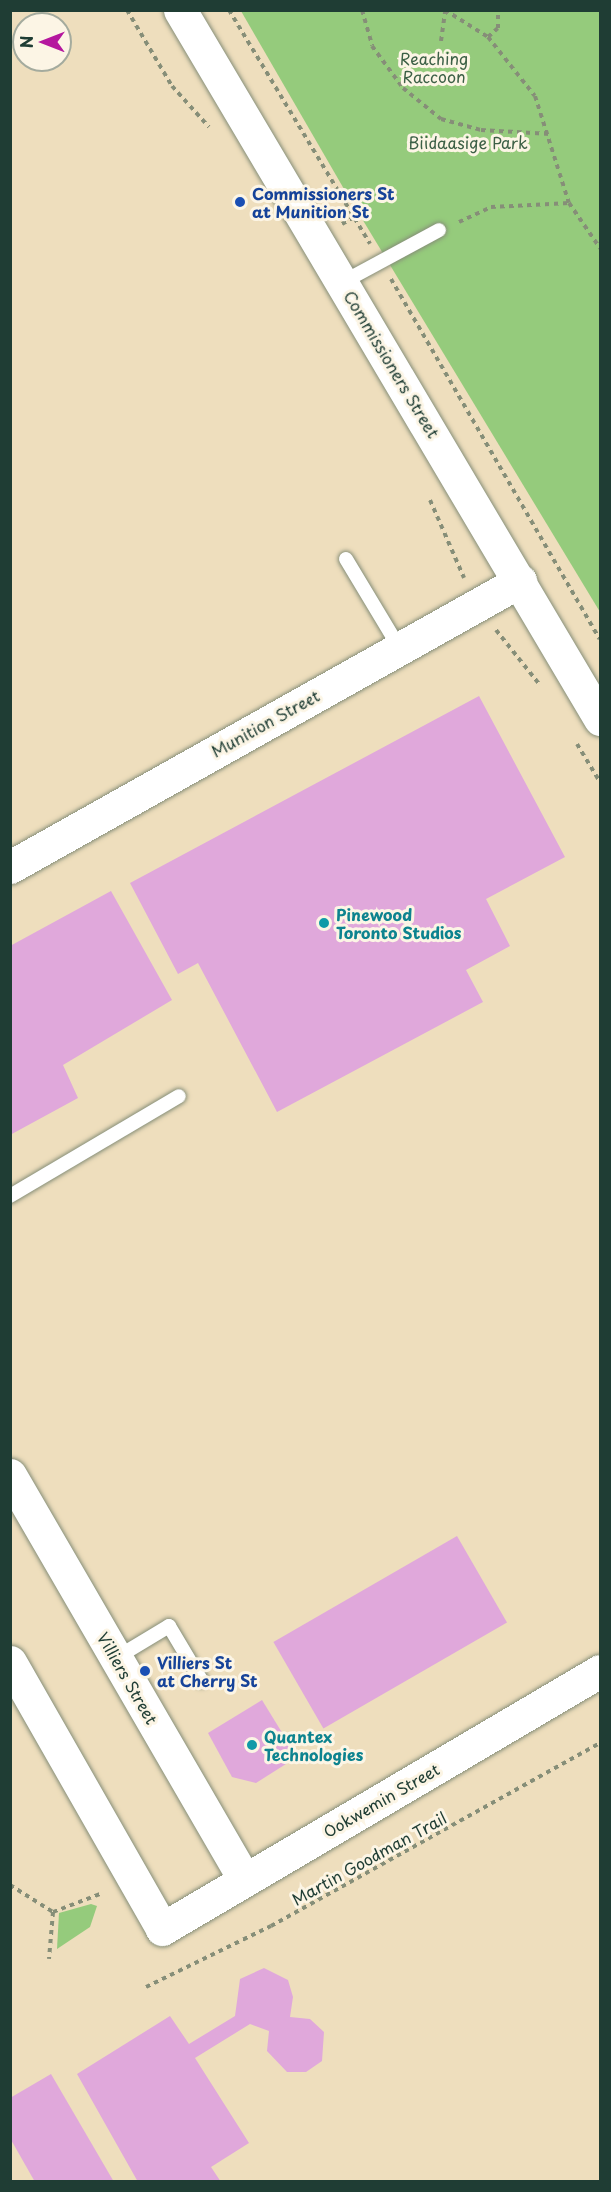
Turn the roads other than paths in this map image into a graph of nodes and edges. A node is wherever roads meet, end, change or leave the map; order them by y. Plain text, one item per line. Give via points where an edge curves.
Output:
1 (180, 10) edge
2 (439, 230) road end
3 (343, 282) junction
4 (346, 559) dead end
5 (520, 581) junction
6 (400, 649) junction
7 (600, 719) edge
8 (10, 867) edge
9 (179, 1096) dead end
10 (10, 1196) edge
11 (10, 1475) edge
12 (116, 1658) junction
13 (10, 1662) edge
14 (600, 1671) edge
15 (201, 1680) dead end
16 (245, 1880) junction

1 - 3 street, Commissioners Street
2 - 3 lane
3 - 5 street, Commissioners Street
4 - 6 lane
5 - 6 street, Munition Street
5 - 7 street, Commissioners Street
6 - 8 street, Munition Street
9 - 10 lane
11 - 12 street, Villiers Street
12 - 15 lane via 169,1626
12 - 16 street, Villiers Street
13 - 16 street, Ookwemin Street via 162,1929
14 - 16 street, Ookwemin Street

